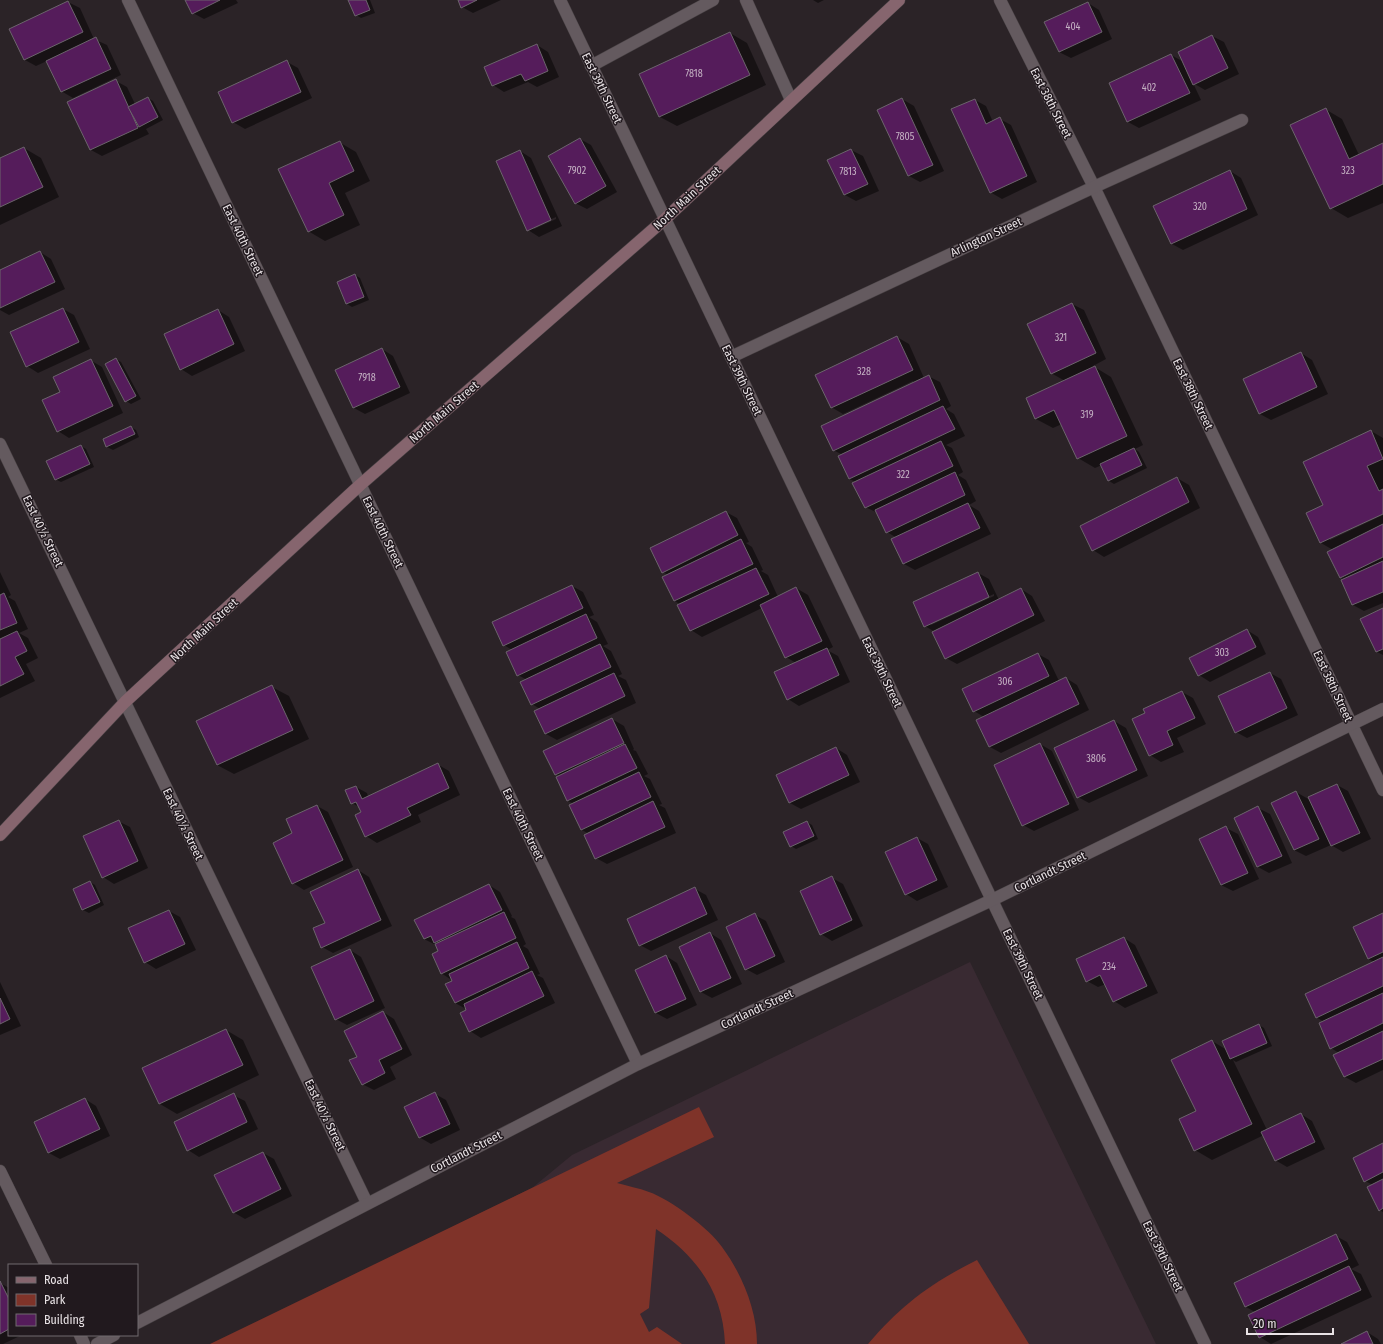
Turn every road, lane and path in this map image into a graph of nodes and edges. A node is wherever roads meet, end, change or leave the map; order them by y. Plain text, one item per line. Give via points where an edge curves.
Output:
1 (128, 0) edge
2 (560, 0) edge
3 (712, 0) edge
4 (746, 0) edge
5 (898, 0) edge
6 (1000, 0) edge
7 (592, 66) junction
8 (791, 100) junction
9 (1242, 120) dead end
10 (1094, 187) junction
11 (665, 219) junction
12 (731, 357) junction
13 (0, 444) edge
14 (360, 485) junction
15 (125, 702) junction
16 (1383, 709) edge
17 (1352, 725) junction
18 (1383, 790) edge
19 (0, 835) edge
20 (992, 900) junction
21 (638, 1064) junction
22 (0, 1171) edge
23 (367, 1203) junction
24 (46, 1264) edge
25 (138, 1322) edge
26 (112, 1336) edge
27 (97, 1344) edge
28 (1205, 1344) edge

1 - 14 street, East 40th Street
2 - 7 street, East 39th Street
3 - 7 street
4 - 8 street
5 - 8 main road, North Main Street
6 - 10 street, East 38th Street
7 - 11 street, East 39th Street
8 - 11 main road, North Main Street
9 - 10 street, Arlington Street
10 - 12 street, Arlington Street
10 - 17 street, East 38th Street
11 - 12 street, East 39th Street
11 - 14 main road, North Main Street
12 - 20 street, East 39th Street
13 - 15 street, East 40½ Street
14 - 15 main road, North Main Street
14 - 21 street, East 40th Street
15 - 19 main road, North Main Street
15 - 23 street, East 40½ Street
16 - 17 street, Cortlandt Street
17 - 18 street, East 38th Street
17 - 20 street, Cortlandt Street
20 - 21 street, Cortlandt Street
20 - 28 street, East 39th Street
21 - 23 street, Cortlandt Street
22 - 24 street
23 - 25 street, Cortlandt Street
26 - 27 street

